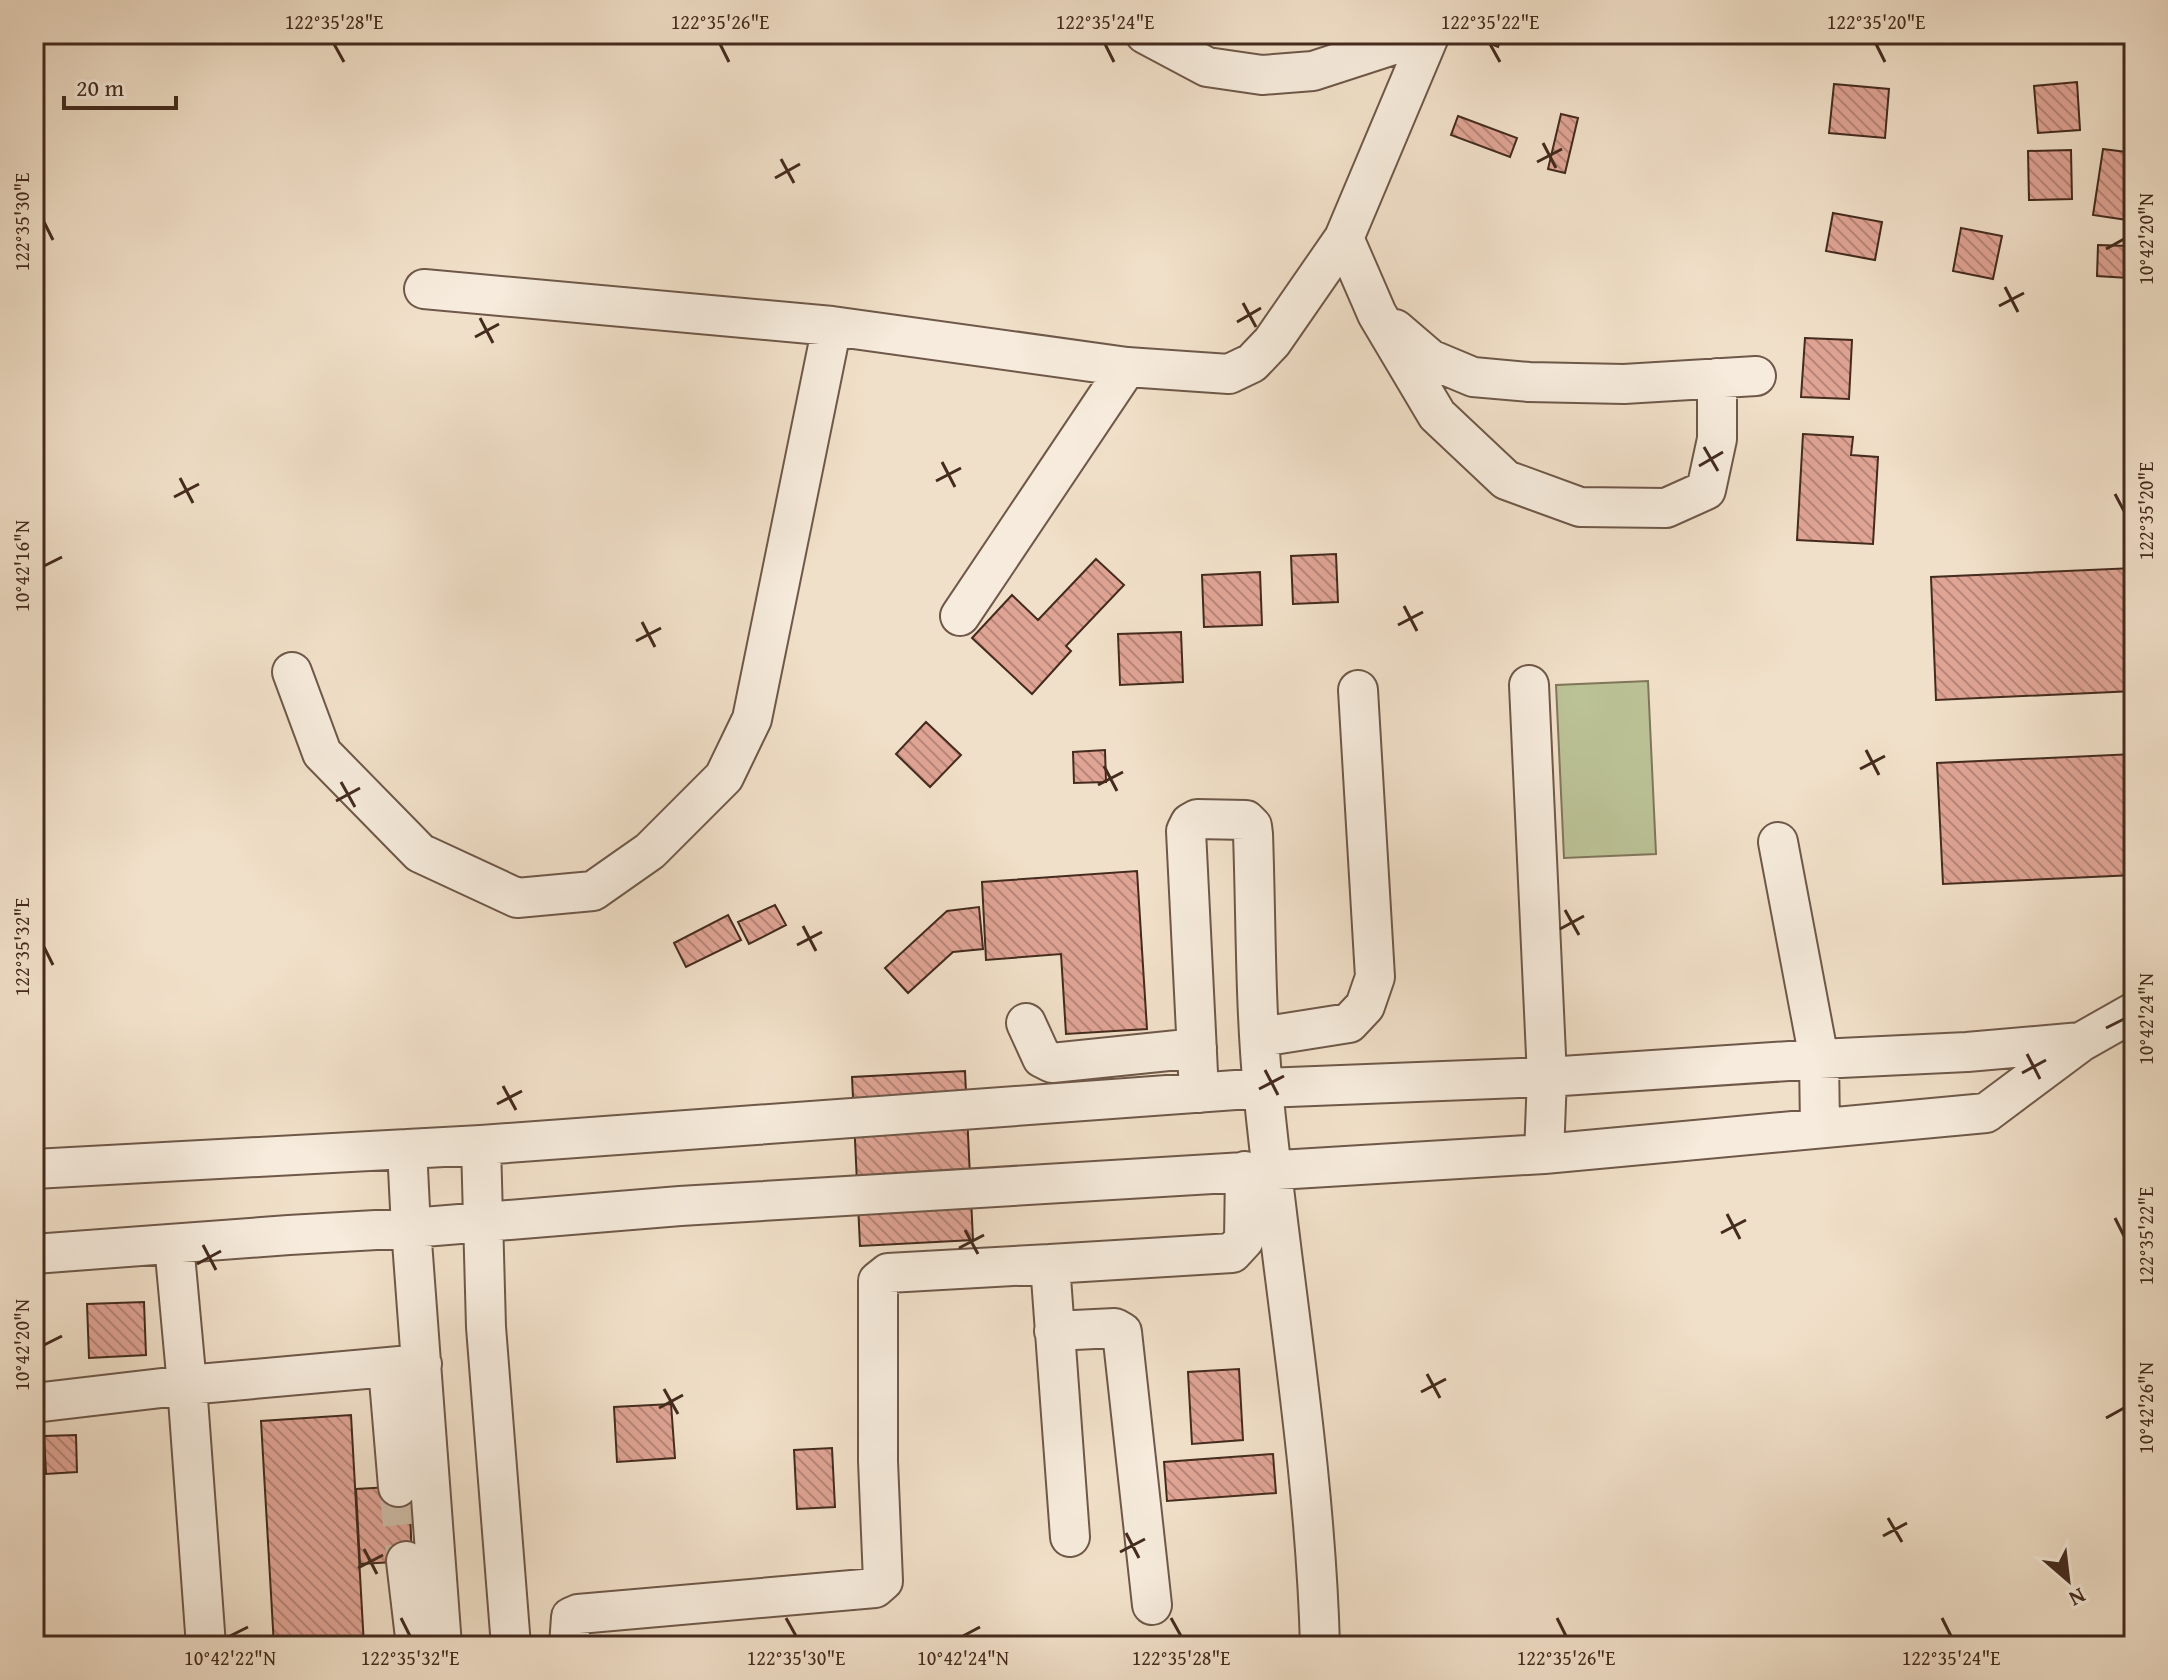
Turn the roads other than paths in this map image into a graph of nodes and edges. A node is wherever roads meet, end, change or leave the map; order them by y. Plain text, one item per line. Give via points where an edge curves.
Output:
1 (1145, 34) edge
2 (1428, 34) edge
3 (1344, 238) junction
4 (424, 289) dead end
5 (1377, 314) junction
6 (832, 326) junction
7 (1127, 367) junction
8 (1756, 376) dead end
9 (1717, 378) junction
10 (960, 616) dead end
11 (292, 672) dead end
12 (1529, 685) dead end
13 (1358, 690) dead end
14 (1778, 842) dead end
15 (2134, 1012) edge
16 (1026, 1023) dead end
17 (1260, 1037) junction
18 (2081, 1042) junction
19 (1197, 1048) junction
20 (1819, 1059) junction
21 (1547, 1077) junction
22 (1263, 1088) junction
23 (1199, 1093) junction
24 (1820, 1127) junction
25 (481, 1145) junction
26 (407, 1149) junction
27 (1544, 1154) junction
28 (34, 1169) edge
29 (1259, 1170) junction
30 (482, 1222) junction
31 (411, 1228) junction
32 (174, 1244) junction
33 (34, 1254) edge
34 (1050, 1264) junction
35 (1054, 1331) junction
36 (405, 1366) junction
37 (187, 1385) junction
38 (34, 1403) edge
39 (398, 1487) tunnel mouth
40 (1070, 1537) dead end
41 (406, 1561) tunnel mouth
42 (1152, 1605) dead end
43 (206, 1646) edge
44 (416, 1646) edge
45 (442, 1646) edge
46 (511, 1646) edge
47 (569, 1646) edge
48 (1320, 1646) edge

1 - 2 lane via 1207,67 1262,75 1313,71
2 - 3 lane
3 - 5 lane
3 - 7 lane via 1252,363 1229,374
4 - 6 lane
5 - 9 lane via 1430,359 1473,377 1624,384
5 - 9 lane via 1437,415 1460,437 1506,480 1580,507 1666,508 1706,490 1717,439
6 - 7 lane
6 - 11 lane via 752,719 724,777 650,851 593,891 517,898 420,853 322,753
7 - 10 lane
8 - 9 lane
12 - 21 lane
13 - 17 lane via 1375,977 1365,1006 1349,1023
14 - 20 lane
15 - 18 lane
16 - 19 lane via 1042,1058 1052,1063
17 - 19 lane via 1252,826 1246,820 1197,819 1186,831
17 - 22 lane
18 - 20 lane
18 - 24 lane via 1986,1113
19 - 23 lane
20 - 21 lane
20 - 24 lane
21 - 22 lane
21 - 27 lane
22 - 23 lane
22 - 29 lane
23 - 25 lane
24 - 27 lane
25 - 26 lane
25 - 30 lane
26 - 28 lane
26 - 31 lane
27 - 29 lane
29 - 30 lane
29 - 34 lane via 1244,1240 1232,1253
29 - 48 lane via 1301,1410
30 - 31 lane
30 - 46 lane
31 - 32 lane
31 - 36 lane
32 - 33 lane
32 - 37 lane
34 - 35 lane
34 - 47 lane via 888,1273 878,1281 880,1585 578,1614 569,1623
35 - 40 lane
35 - 42 lane via 1122,1332
36 - 37 lane
36 - 39 lane
36 - 45 lane
37 - 38 lane
37 - 43 lane
41 - 44 lane

